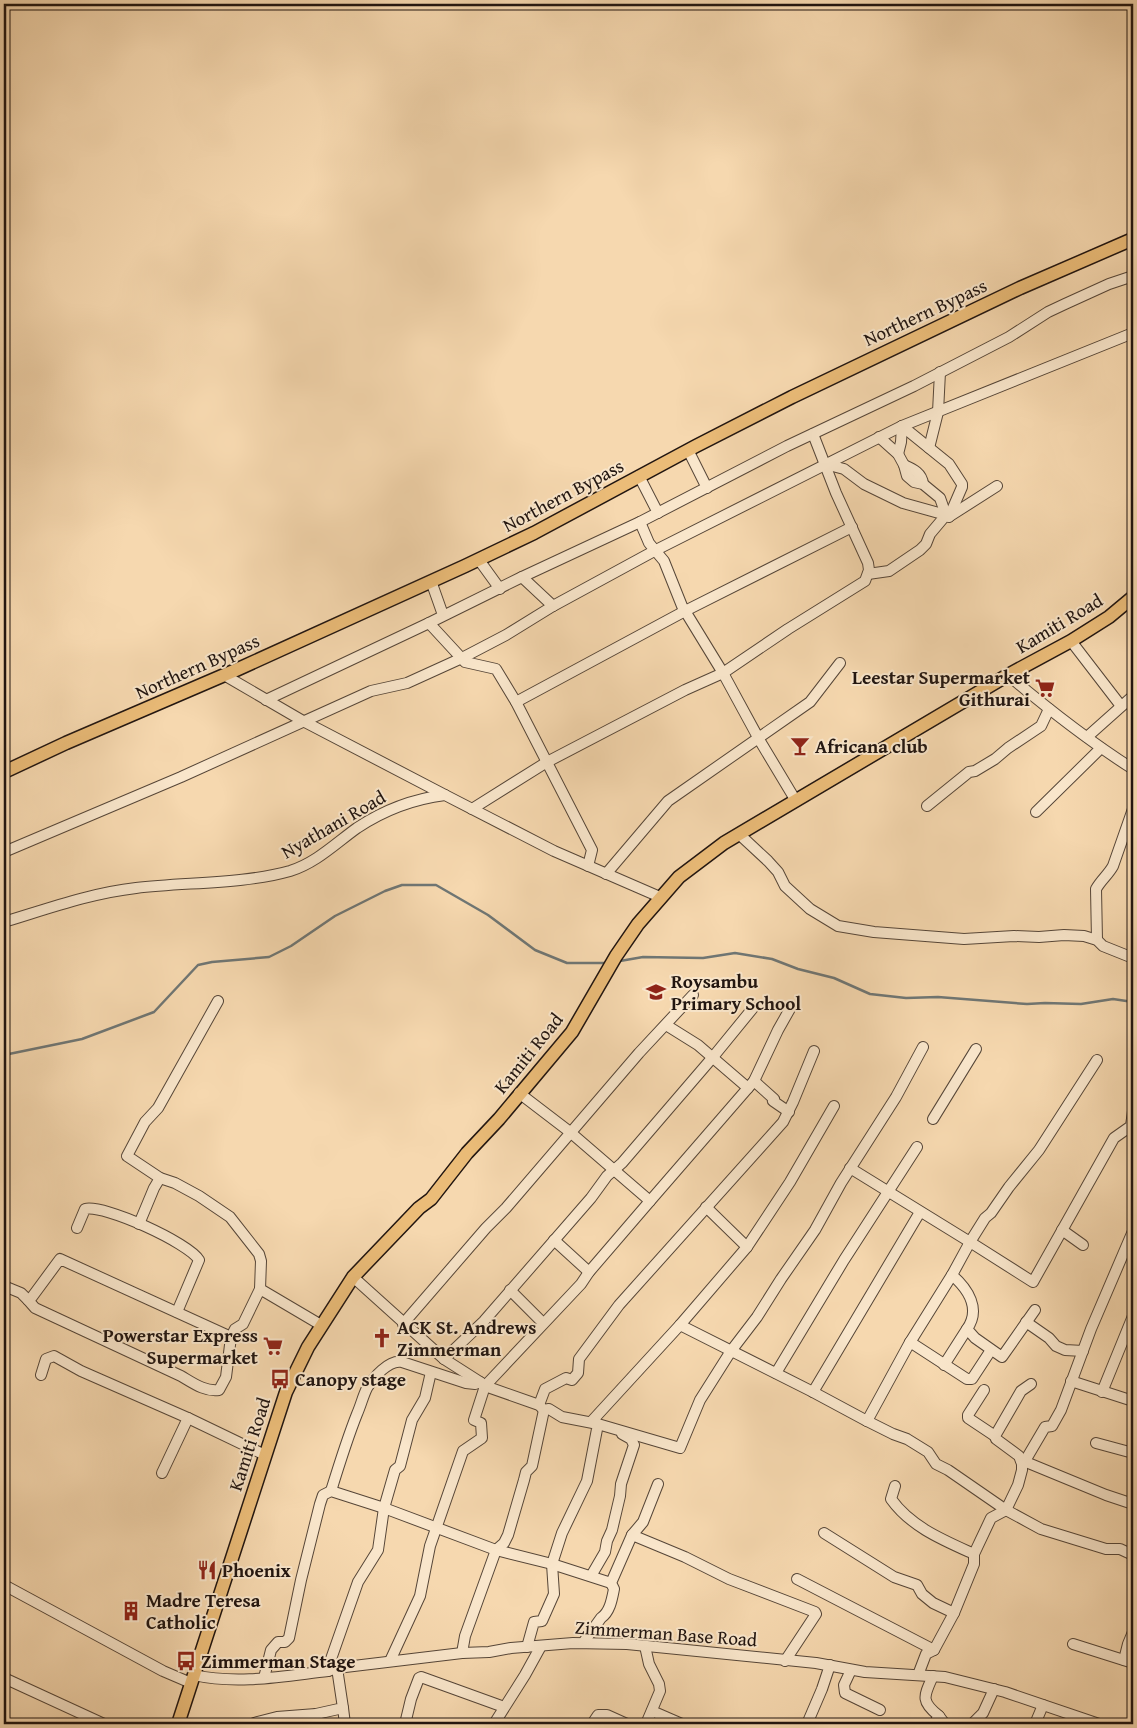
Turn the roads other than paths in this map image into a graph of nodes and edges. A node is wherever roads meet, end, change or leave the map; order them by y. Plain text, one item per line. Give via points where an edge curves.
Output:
1 (1133, 239) edge
2 (1133, 276) edge
3 (1133, 333) edge
4 (940, 372) junction
5 (938, 412) junction
6 (902, 426) junction
7 (813, 434) junction
8 (879, 437) junction
9 (929, 448) junction
10 (688, 450) junction
11 (898, 454) junction
12 (825, 464) junction
13 (639, 476) junction
14 (997, 486) dead end
15 (707, 488) junction
16 (658, 513) junction
17 (948, 516) junction
18 (640, 522) junction
19 (852, 527) junction
20 (656, 550) junction
21 (479, 560) junction
22 (868, 574) junction
23 (522, 577) junction
24 (431, 581) junction
25 (500, 588) junction
26 (1133, 597) edge
27 (553, 606) junction
28 (685, 612) junction
29 (443, 615) junction
30 (429, 623) junction
31 (1071, 641) junction
32 (462, 658) junction
33 (840, 663) dead end
34 (723, 673) junction
35 (224, 675) junction
36 (1008, 675) junction
37 (1133, 696) edge
38 (266, 700) junction
39 (516, 702) junction
40 (1121, 706) junction
41 (1049, 709) junction
42 (303, 721) junction
43 (1087, 737) junction
44 (758, 738) junction
45 (1100, 748) junction
46 (548, 762) junction
47 (1133, 769) edge
48 (4, 772) edge
49 (445, 795) junction
50 (796, 801) junction
51 (927, 806) dead end
52 (472, 809) junction
53 (1133, 809) edge
54 (1036, 812) dead end
55 (739, 834) junction
56 (4, 852) edge
57 (588, 866) junction
58 (606, 874) junction
59 (660, 897) junction
60 (4, 922) edge
61 (1097, 940) junction
62 (1133, 958) edge
63 (693, 996) dead end
64 (218, 1002) dead end
65 (791, 1007) dead end
66 (753, 1008) dead end
67 (666, 1025) junction
68 (923, 1047) dead end
69 (976, 1049) dead end
70 (814, 1051) dead end
71 (713, 1058) junction
72 (1097, 1060) dead end
73 (751, 1085) junction
74 (519, 1093) junction
75 (834, 1106) dead end
76 (1133, 1111) edge
77 (789, 1112) junction
78 (933, 1118) dead end
79 (570, 1132) junction
80 (917, 1147) dead end
81 (850, 1168) junction
82 (613, 1170) junction
83 (160, 1178) junction
84 (888, 1192) junction
85 (650, 1201) junction
86 (706, 1207) junction
87 (920, 1212) junction
88 (139, 1224) junction
89 (77, 1228) dead end
90 (1062, 1230) junction
91 (1133, 1233) edge
92 (554, 1240) junction
93 (970, 1242) junction
94 (1083, 1245) dead end
95 (747, 1247) junction
96 (589, 1272) junction
97 (952, 1275) junction
98 (353, 1277) junction
99 (4, 1286) edge
100 (260, 1289) junction
101 (510, 1290) junction
102 (28, 1300) junction
103 (1035, 1310) dead end
104 (177, 1312) junction
105 (1133, 1316) edge
106 (1026, 1322) junction
107 (543, 1323) junction
108 (403, 1324) junction
109 (321, 1325) junction
110 (680, 1325) junction
111 (967, 1329) junction
112 (231, 1337) junction
113 (910, 1342) junction
114 (991, 1350) junction
115 (731, 1351) junction
116 (1083, 1351) junction
117 (444, 1359) junction
118 (944, 1365) junction
119 (431, 1372) junction
120 (776, 1373) junction
121 (41, 1375) dead end
122 (1071, 1381) junction
123 (483, 1384) junction
124 (1031, 1384) dead end
125 (984, 1390) dead end
126 (813, 1392) junction
127 (1102, 1392) junction
128 (1133, 1401) edge
129 (541, 1408) junction
130 (188, 1418) junction
131 (867, 1421) junction
132 (595, 1423) junction
133 (995, 1436) junction
134 (1096, 1443) dead end
135 (1133, 1453) edge
136 (265, 1456) junction
137 (1023, 1460) junction
138 (162, 1473) dead end
139 (658, 1484) dead end
140 (895, 1486) dead end
141 (331, 1490) junction
142 (1133, 1504) edge
143 (384, 1508) junction
144 (1006, 1510) junction
145 (437, 1527) junction
146 (824, 1533) dead end
147 (632, 1535) junction
148 (496, 1550) junction
149 (974, 1554) junction
150 (1133, 1555) edge
151 (552, 1564) junction
152 (590, 1576) junction
153 (797, 1578) dead end
154 (611, 1583) junction
155 (4, 1585) edge
156 (954, 1613) junction
157 (1133, 1632) edge
158 (582, 1643) junction
159 (1073, 1644) dead end
160 (527, 1646) junction
161 (541, 1646) junction
162 (646, 1646) junction
163 (934, 1650) junction
164 (462, 1653) junction
165 (786, 1660) junction
166 (390, 1661) junction
167 (1128, 1662) edge
168 (830, 1665) junction
169 (333, 1670) junction
170 (851, 1670) junction
171 (918, 1675) junction
172 (933, 1676) junction
173 (4, 1678) edge
174 (264, 1678) junction
175 (193, 1679) junction
176 (994, 1689) junction
177 (1043, 1705) junction
178 (504, 1707) junction
179 (343, 1708) junction
180 (880, 1710) dead end
181 (652, 1712) junction
182 (315, 1719) edge
183 (936, 1720) edge
184 (254, 1723) edge
185 (104, 1724) edge
186 (178, 1724) edge
187 (345, 1724) edge
188 (405, 1724) edge
189 (494, 1724) edge
190 (592, 1724) edge
191 (627, 1724) edge
192 (646, 1724) edge
193 (682, 1724) edge
194 (807, 1724) edge
195 (945, 1724) edge
196 (972, 1724) edge
197 (1035, 1724) edge
198 (1099, 1724) edge

1 - 10 main road, Northern Bypass via 1020,288
2 - 4 street via 1048,312 1009,337
3 - 5 street
4 - 5 street
4 - 7 street
5 - 6 street
5 - 9 street
6 - 8 street
6 - 9 street
6 - 11 street
7 - 12 street
7 - 15 street
8 - 11 street
8 - 12 street
9 - 17 street via 949,464 962,484
10 - 13 main road, Northern Bypass
10 - 15 street
11 - 17 street via 907,476 940,498
12 - 17 street via 844,469 864,484 903,503
12 - 19 street
12 - 20 street
13 - 16 street
13 - 21 main road, Northern Bypass
14 - 17 street
15 - 16 street
16 - 18 street
17 - 22 street via 920,550 889,570
18 - 20 street via 649,543
18 - 23 street
19 - 22 street via 868,563
19 - 28 street
20 - 27 street
20 - 28 street via 664,561
21 - 24 main road, Northern Bypass
21 - 25 street
22 - 34 street via 865,580
23 - 25 street
23 - 27 street
24 - 29 street
24 - 35 main road, Northern Bypass
25 - 29 street
26 - 31 main road, Kamiti Road
27 - 32 street
28 - 34 street
28 - 39 street
29 - 30 street
30 - 32 street
30 - 38 street
31 - 36 main road, Kamiti Road
31 - 40 street
32 - 39 street via 465,662 496,669
32 - 42 street via 406,683 370,691
33 - 44 street via 810,702
34 - 44 street
34 - 46 street
35 - 38 street
35 - 48 main road, Northern Bypass
36 - 41 street
36 - 50 main road, Kamiti Road
37 - 40 street
38 - 42 street
39 - 46 street
40 - 43 street
41 - 43 street
41 - 51 street via 1041,726 995,759 969,772
42 - 49 street
42 - 56 street
43 - 45 street
44 - 50 street
44 - 58 street via 668,801
45 - 47 street
45 - 54 street
46 - 52 street
46 - 57 street via 592,850
49 - 52 street
49 - 60 street, Nyathani Road via 426,797 382,813 323,854 293,870 243,879 155,886 88,896
50 - 55 main road, Kamiti Road
52 - 57 street
53 - 61 street via 1113,866 1096,889
55 - 59 main road, Kamiti Road via 679,876
55 - 61 street via 768,861 785,886 810,910 838,926 964,939 1064,934
57 - 58 street
58 - 59 street
59 - 74 main road, Kamiti Road via 616,956 572,1032
61 - 62 street via 1103,946
63 - 67 street
64 - 83 street via 128,1154 129,1158
65 - 73 street
66 - 71 street
67 - 71 street
67 - 79 street
68 - 81 street via 896,1097
69 - 78 street
70 - 77 street
71 - 73 street
71 - 82 street
72 - 93 street via 1039,1150
73 - 77 street
73 - 85 street
74 - 79 street
74 - 98 main road, Kamiti Road via 431,1199
75 - 95 street
76 - 90 street via 1131,1126 1114,1138
77 - 86 street
79 - 82 street
79 - 108 street
80 - 84 street
81 - 84 street
81 - 115 street via 815,1230 758,1317
82 - 85 street
82 - 92 street
83 - 88 street
83 - 100 street via 199,1196 230,1217 262,1261
84 - 87 street
84 - 120 street
85 - 96 street
86 - 95 street
86 - 129 street via 608,1318 579,1360 578,1374 572,1380 566,1378 545,1389
87 - 93 street
87 - 126 street
88 - 89 street via 90,1208 85,1209
88 - 104 street via 188,1248 199,1260
90 - 93 street via 1033,1282
90 - 94 street
91 - 116 street
92 - 96 street
92 - 101 street
93 - 97 street
95 - 110 street
96 - 107 street via 582,1284
97 - 111 street via 972,1300
97 - 113 street
98 - 108 street
98 - 109 main road, Kamiti Road
99 - 102 street
100 - 109 street
100 - 112 street via 243,1324
101 - 107 street
101 - 117 street via 484,1321
102 - 104 street via 60,1259
102 - 112 street via 35,1308 212,1391 219,1390 226,1378
103 - 106 street
104 - 112 street
105 - 127 street
106 - 114 street via 1002,1357
106 - 116 street via 1056,1346
107 - 123 street
108 - 117 street
109 - 136 main road, Kamiti Road via 292,1378
110 - 115 street
110 - 132 street
111 - 114 street
111 - 118 street
113 - 118 street
113 - 131 street
114 - 118 street via 972,1379 961,1377
115 - 120 street
115 - 132 street via 700,1400 680,1448
116 - 122 street
117 - 123 street
119 - 123 street via 471,1384
119 - 141 street via 397,1361 372,1381 347,1440
119 - 143 street via 425,1398 412,1420 400,1466 395,1470
120 - 126 street
121 - 130 street via 46,1359 54,1356 80,1371
122 - 127 street
122 - 137 street via 1052,1426 1045,1427
123 - 129 street
123 - 145 street via 474,1420 481,1423 482,1438 463,1451
124 - 133 street via 1021,1391
125 - 133 street via 968,1418
126 - 131 street
127 - 128 street
129 - 132 street via 549,1408 562,1417
129 - 148 street via 532,1466 526,1472 508,1535
130 - 136 street
130 - 138 street
131 - 144 street via 928,1452 936,1464
132 - 151 street via 587,1481
132 - 152 street via 626,1436 634,1445 605,1552
133 - 137 street
134 - 135 street
136 - 175 main road, Kamiti Road
137 - 142 street
137 - 144 street via 1018,1484
139 - 147 street via 643,1522
140 - 149 street via 891,1499 913,1522
141 - 143 street
141 - 174 street via 323,1495 320,1504 289,1638 278,1642 271,1650
143 - 145 street
143 - 169 street via 378,1550 358,1582 331,1659
144 - 149 street via 991,1518
144 - 150 street via 1041,1530
145 - 148 street
145 - 166 street via 420,1596
146 - 156 street via 894,1577 916,1585 933,1603
147 - 154 street
147 - 165 street via 729,1579 815,1612
148 - 151 street
148 - 164 street
149 - 156 street via 974,1564
151 - 152 street
151 - 160 street via 554,1594 542,1621 534,1622
152 - 154 street
153 - 163 street
154 - 158 street via 614,1589 610,1606
155 - 175 street, Zimmerman Base Road via 163,1671
156 - 163 street
157 - 167 street via 1128,1644
158 - 161 street, Zimmerman Base Road
158 - 162 street, Zimmerman Base Road
159 - 167 street
160 - 161 street, Zimmerman Base Road
160 - 164 street, Zimmerman Base Road
161 - 178 street
162 - 165 street, Zimmerman Base Road
162 - 181 street via 649,1664 660,1684
163 - 171 street via 926,1654
164 - 166 street, Zimmerman Base Road
165 - 168 street, Zimmerman Base Road
166 - 169 street, Zimmerman Base Road
168 - 170 street, Zimmerman Base Road
168 - 194 street
169 - 174 street, Zimmerman Base Road
169 - 179 street
170 - 171 street, Zimmerman Base Road
170 - 180 street via 844,1685 845,1693
171 - 172 street, Zimmerman Base Road
172 - 176 street, Zimmerman Base Road
172 - 183 street via 924,1698
173 - 185 street
174 - 175 street, Zimmerman Base Road
175 - 186 main road, Kamiti Road
176 - 177 street, Zimmerman Base Road
176 - 196 street via 983,1713
177 - 197 street
177 - 198 street, Zimmerman Base Road
178 - 188 street via 421,1677
178 - 189 street
179 - 182 street
179 - 187 street
181 - 192 street
181 - 193 street
182 - 184 street via 277,1717
183 - 195 street
190 - 191 street via 602,1714

